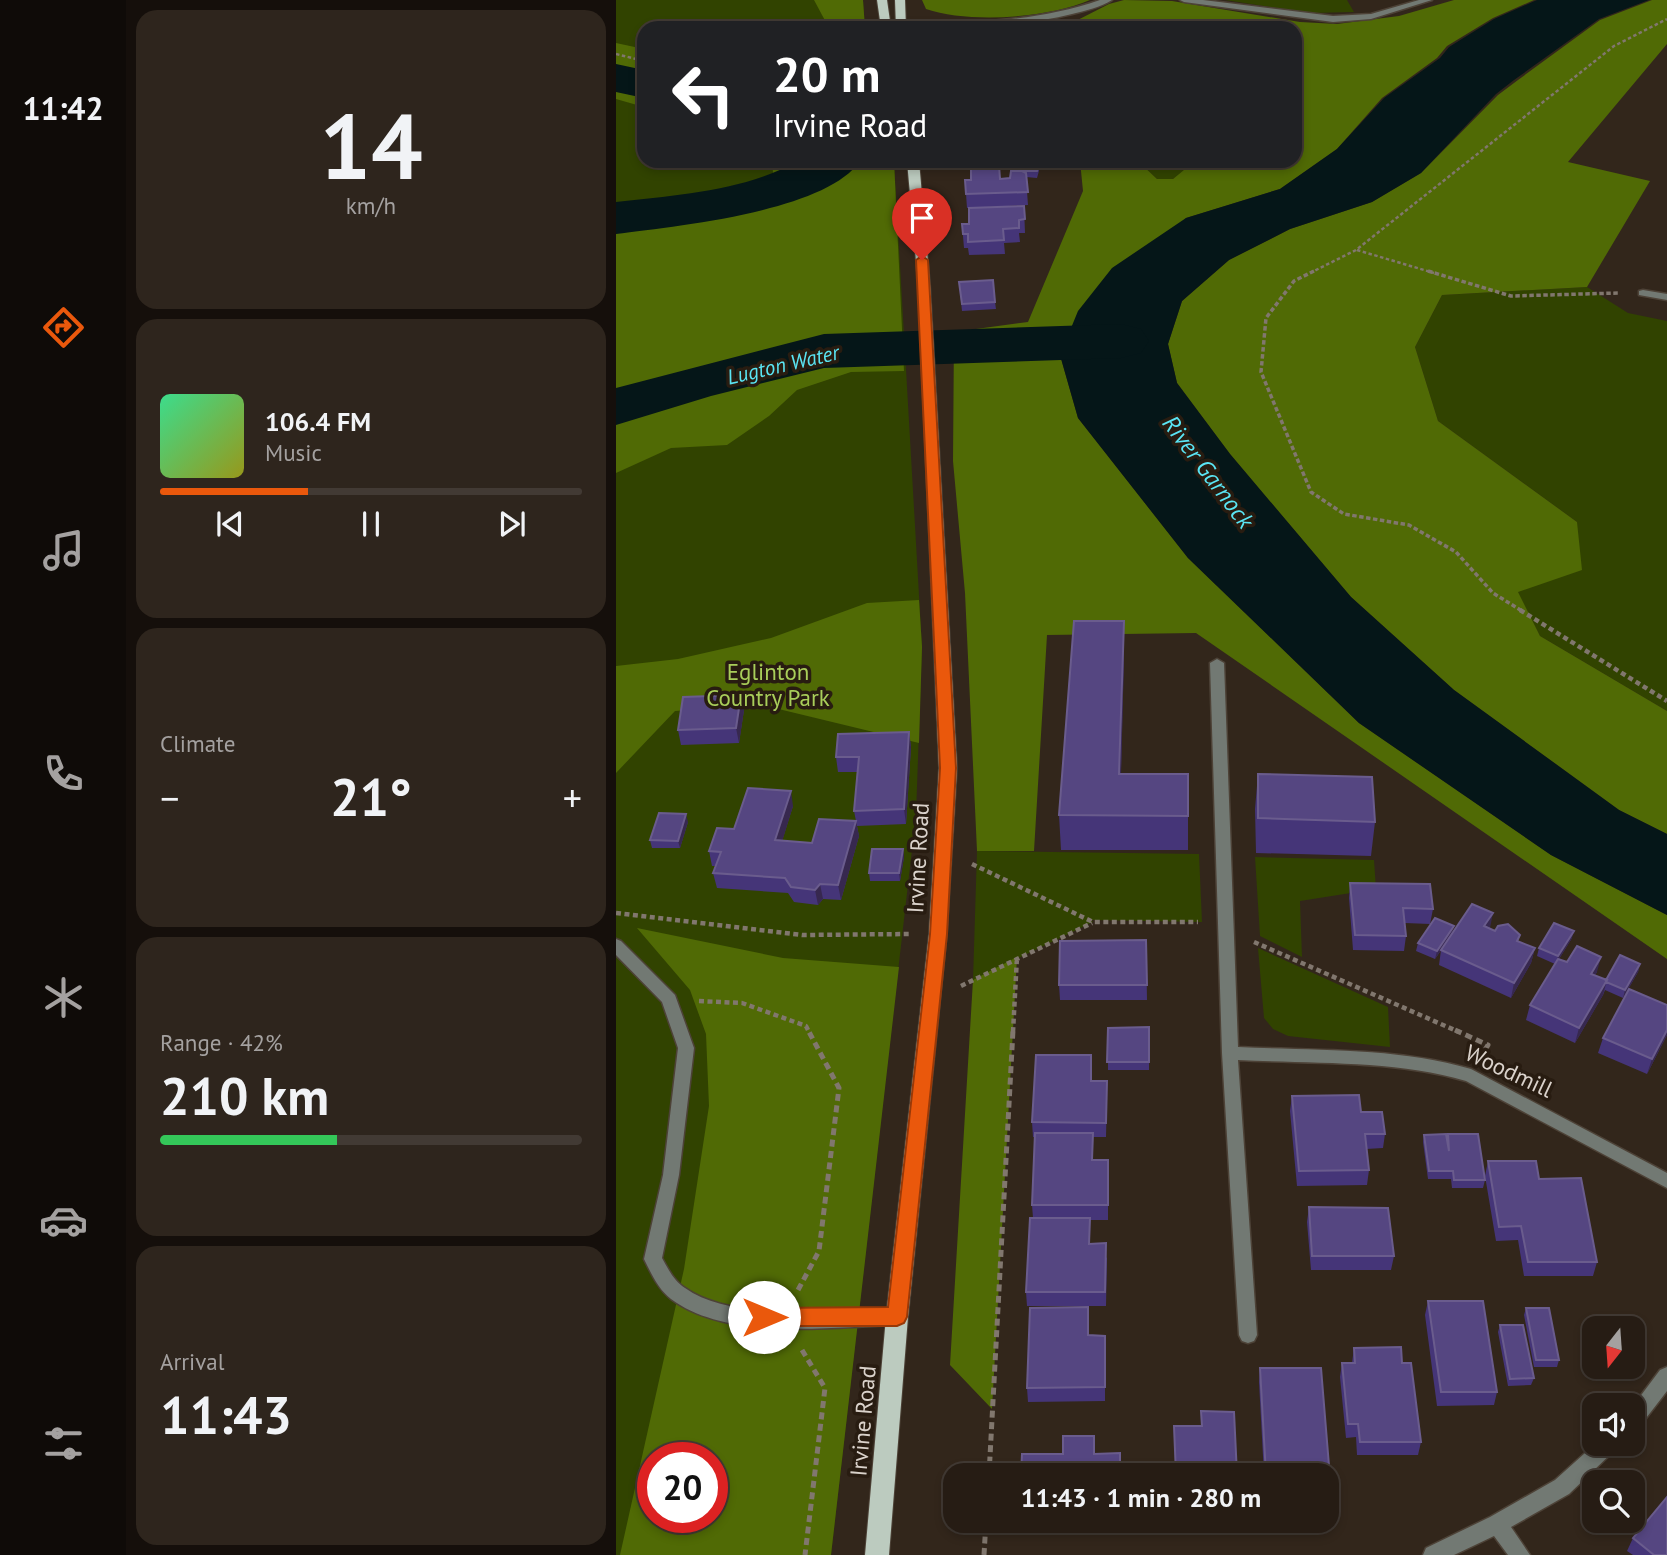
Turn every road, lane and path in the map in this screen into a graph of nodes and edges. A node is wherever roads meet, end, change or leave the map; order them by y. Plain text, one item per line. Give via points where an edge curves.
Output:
1 (882, 0) edge
2 (900, 0) edge
3 (1108, 0) edge
4 (1184, 0) edge
5 (1428, 0) edge
6 (1406, 3) edge
7 (1667, 19) edge
8 (884, 21) edge
9 (901, 21) edge
10 (1000, 21) edge
11 (616, 54) edge
12 (637, 59) edge
13 (914, 168) edge
14 (1356, 250) junction
15 (1643, 292) joint
16 (1667, 297) edge
17 (1217, 663) dead end
18 (1667, 701) edge
19 (945, 850) junction
20 (616, 914) edge
21 (1093, 922) junction
22 (1228, 927) junction
23 (938, 934) junction
24 (616, 945) edge
25 (1017, 957) junction
26 (669, 999) junction
27 (931, 1000) junction
28 (1230, 1053) junction
29 (1471, 1076) junction
30 (1667, 1181) edge
31 (783, 1317) junction
32 (897, 1317) junction
33 (1248, 1335) dead end
34 (1667, 1376) edge
35 (1645, 1404) edge
36 (1595, 1456) edge
37 (990, 1463) edge
38 (1497, 1524) junction
39 (985, 1533) edge
40 (805, 1555) edge
41 (877, 1555) edge
42 (984, 1555) edge
43 (1433, 1555) edge
44 (1520, 1555) edge

1 - 8 main road
2 - 9 main road
3 - 10 street via 1049,18
4 - 6 street via 1333,19 1371,16
5 - 6 street
7 - 14 path via 1614,47
11 - 12 path
13 - 19 main road, Irvine Road via 947,707
14 - 15 path via 1511,296
14 - 18 path via 1294,281 1266,317 1261,372 1311,492 1344,514 1409,525 1456,552 1493,593
15 - 16 street
17 - 22 street
19 - 21 path
19 - 23 main road, Irvine Road
20 - 23 path via 802,935
21 - 22 path
21 - 25 path
22 - 28 street
22 - 29 path via 1488,1045
23 - 27 main road, Irvine Road
24 - 26 street
25 - 27 path
25 - 37 path
26 - 31 street via 686,1048 675,1149 653,1259 666,1283 680,1296 725,1316
26 - 31 path via 742,1003 806,1026 839,1088 819,1251
27 - 32 main road, Irvine Road
28 - 29 street, Woodmill via 1398,1061
28 - 33 street
29 - 30 street, Woodmill
31 - 32 street
31 - 40 path via 825,1388
32 - 41 main road, Irvine Road
34 - 35 street
36 - 38 street via 1562,1487
38 - 43 street
38 - 44 street
39 - 42 path

